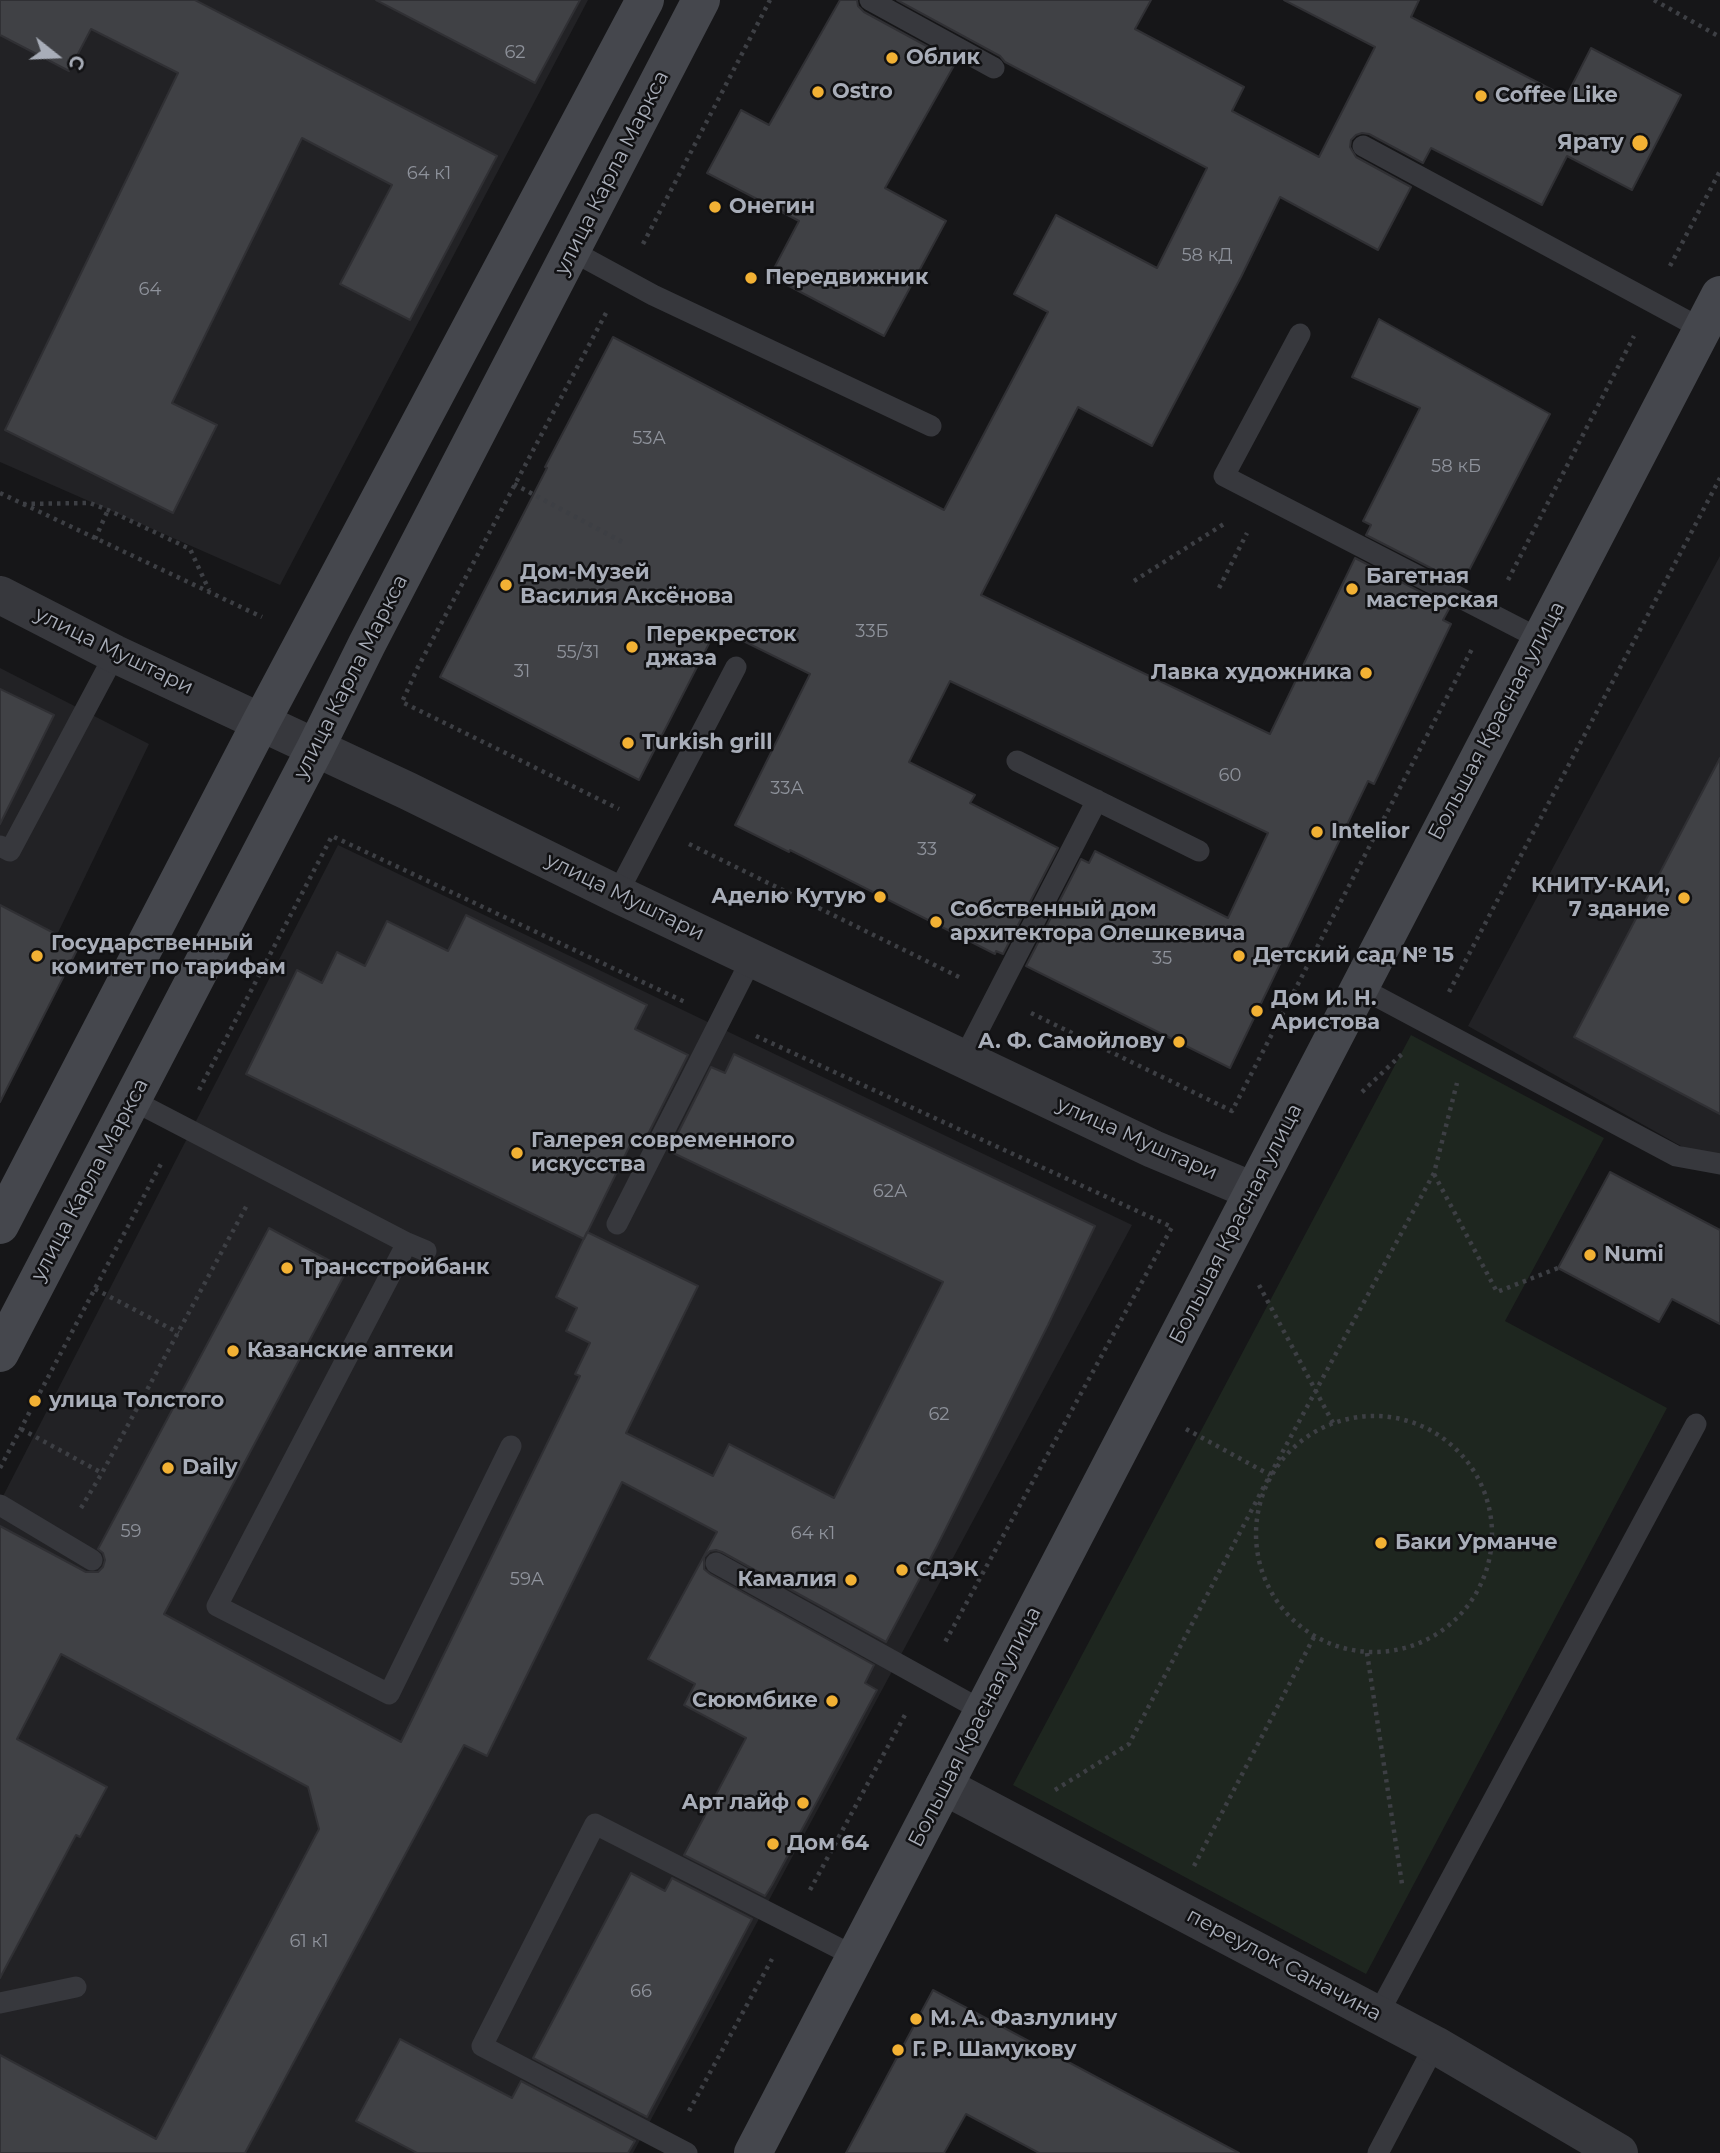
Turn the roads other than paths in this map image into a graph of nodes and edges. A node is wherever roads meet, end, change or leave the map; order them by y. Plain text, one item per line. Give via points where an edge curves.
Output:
1 (645, 0) edge
2 (701, 0) edge
3 (870, 0) edge
4 (993, 68) dead end
5 (1363, 146) dead end
6 (572, 251) junction
7 (1720, 295) edge
8 (1702, 329) junction
9 (1300, 334) dead end
10 (931, 426) dead end
11 (0, 595) edge
12 (1540, 639) junction
13 (115, 654) junction
14 (736, 667) dead end
15 (261, 722) junction
16 (316, 747) junction
17 (1017, 761) dead end
18 (1097, 800) junction
19 (0, 846) edge
20 (1199, 851) dead end
21 (617, 894) junction
22 (752, 958) junction
23 (1359, 987) junction
24 (964, 1058) junction
25 (132, 1100) junction
26 (1720, 1164) edge
27 (1253, 1191) junction
28 (1, 1221) edge
29 (617, 1224) dead end
30 (0, 1353) edge
31 (1696, 1424) dead end
32 (511, 1446) dead end
33 (0, 1505) edge
34 (92, 1560) dead end
35 (716, 1563) dead end
36 (983, 1711) junction
37 (944, 1786) junction
38 (856, 1957) junction
39 (76, 1987) dead end
40 (0, 2003) edge
41 (1378, 2014) junction
42 (1435, 2045) junction
43 (687, 2153) edge
44 (753, 2153) edge
45 (1378, 2153) edge
46 (1619, 2153) edge

1 - 15 main road
2 - 6 main road, улица Карла Маркса
3 - 4 lane
5 - 8 lane
6 - 10 lane via 653,295
6 - 16 main road, улица Карла Маркса
7 - 8 main road, Большая Красная улица
8 - 12 main road, Большая Красная улица
9 - 12 lane via 1224,476
11 - 13 street, улица Муштари
12 - 23 main road, Большая Красная улица
13 - 15 street, улица Муштари
13 - 19 lane via 10,851
14 - 21 lane
15 - 16 street, улица Муштари
15 - 28 main road
16 - 21 street, улица Муштари
16 - 25 main road, улица Карла Маркса
17 - 18 lane
18 - 20 lane
18 - 24 lane
21 - 22 street, улица Муштари
22 - 24 street, улица Муштари
22 - 29 lane
23 - 26 lane via 1676,1156
23 - 27 main road, Большая Красная улица
24 - 27 street, улица Муштари via 1153,1149
25 - 30 main road, улица Карла Маркса
25 - 32 lane via 416,1247 217,1606 389,1694
27 - 36 main road, Большая Красная улица
31 - 41 lane
33 - 34 lane
35 - 36 lane
36 - 37 main road, Большая Красная улица
37 - 38 main road, Большая Красная улица
37 - 41 street, переулок Саначина
38 - 43 lane via 594,1824 482,2046
38 - 44 main road, Большая Красная улица
39 - 40 lane
41 - 42 street, переулок Саначина
42 - 45 lane
42 - 46 street, переулок Саначина

